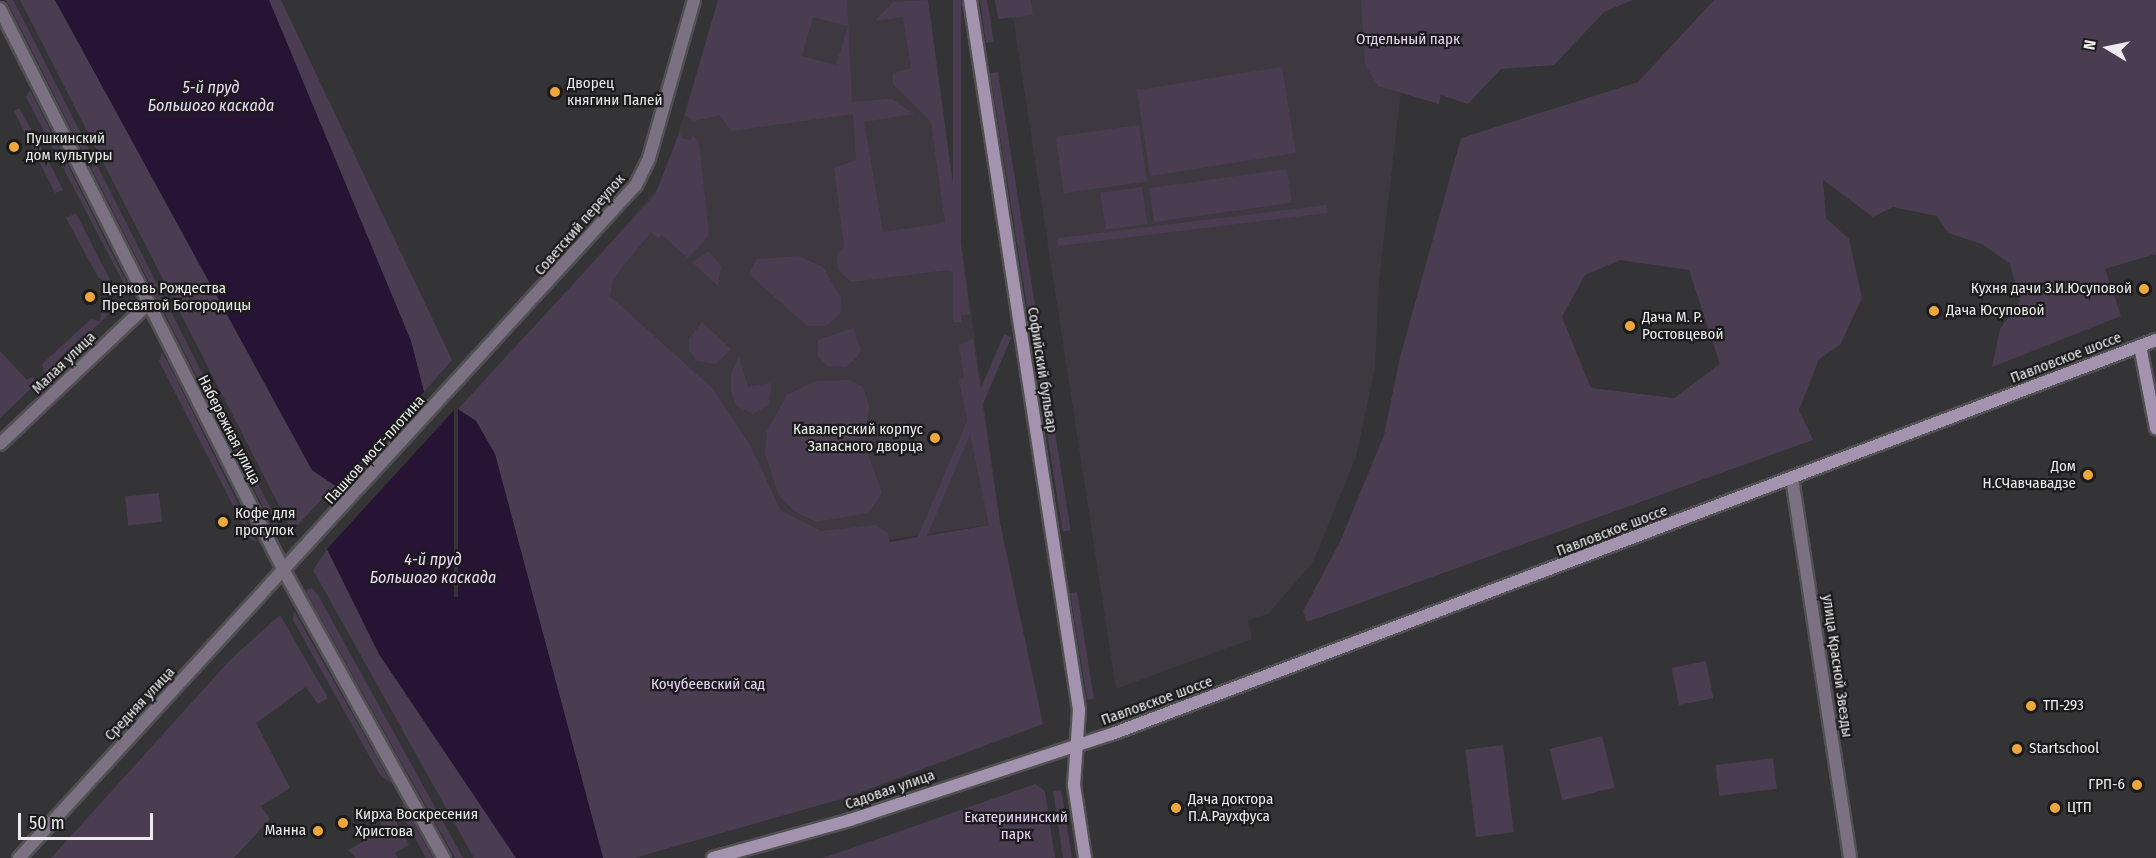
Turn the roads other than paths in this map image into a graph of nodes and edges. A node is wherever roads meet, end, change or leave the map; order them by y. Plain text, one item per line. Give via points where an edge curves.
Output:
1 (694, 0) edge
2 (970, 0) edge
3 (0, 9) edge
4 (148, 304) junction
5 (2156, 340) edge
6 (2140, 346) junction
7 (464, 375) joint
8 (2156, 428) edge
9 (0, 444) edge
10 (1792, 478) junction
11 (284, 571) junction
12 (1076, 744) junction
13 (19, 858) edge
14 (444, 858) edge
15 (712, 858) edge
16 (1085, 858) edge
17 (1850, 858) edge

1 - 7 street, Советский переулок via 649,158 636,186
2 - 12 main road, Софийский бульвар via 1079,710
3 - 4 street, Набережная улица
4 - 9 street, Малая улица
4 - 11 street, Набережная улица
5 - 6 main road, Павловское шоссе
6 - 8 main road
6 - 10 main road, Павловское шоссе
7 - 11 street, Пашков мост-плотина
10 - 12 main road, Павловское шоссе
10 - 17 street, улица Красной Звезды
11 - 13 street, Средняя улица
11 - 14 street, Набережная улица
12 - 15 main road, Садовая улица via 850,820
12 - 16 main road, Софийский бульвар via 1074,785

